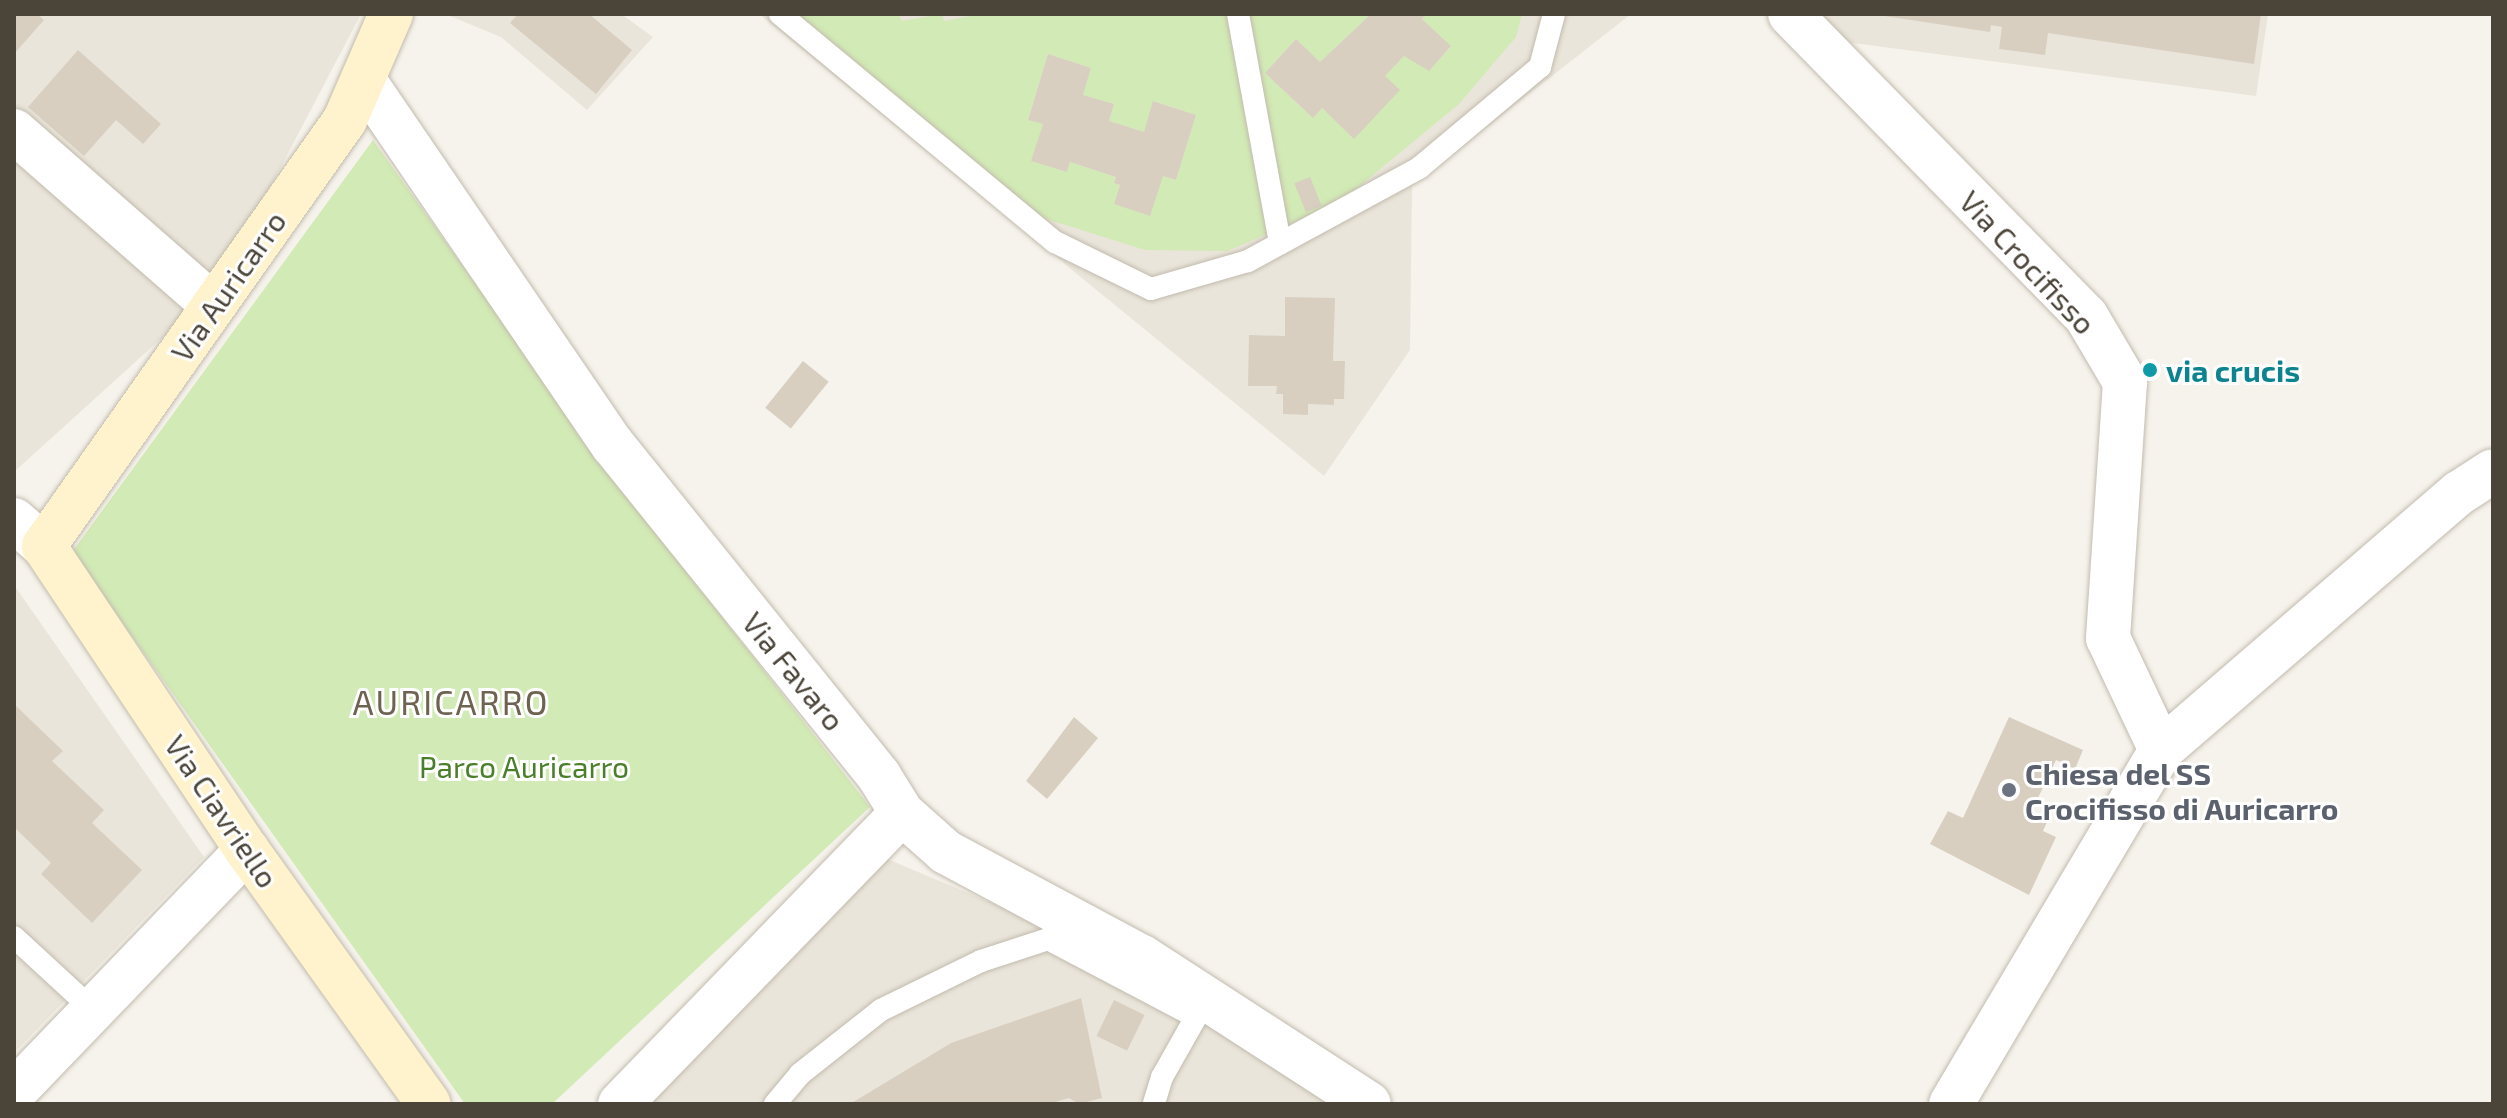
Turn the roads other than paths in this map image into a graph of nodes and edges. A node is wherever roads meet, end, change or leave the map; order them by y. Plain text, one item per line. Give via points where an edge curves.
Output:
1 (391, 14) edge
2 (780, 14) edge
3 (1238, 14) edge
4 (1554, 14) edge
5 (1790, 14) edge
6 (365, 82) junction
7 (14, 131) edge
8 (1280, 243) junction
9 (213, 305) junction
10 (2493, 471) edge
11 (29, 533) edge
12 (2161, 750) junction
13 (902, 813) junction
14 (247, 850) junction
15 (1067, 933) junction
16 (14, 937) edge
17 (93, 1010) junction
18 (14, 1092) edge
19 (429, 1104) edge
20 (620, 1104) edge
21 (775, 1104) edge
22 (1154, 1104) edge
23 (1369, 1104) edge
24 (1951, 1104) edge

1 - 6 street, Via Auricarro
2 - 8 lane via 1055,242 1151,289 1248,261
3 - 8 lane
4 - 8 lane via 1540,67 1431,158
5 - 12 street, Via Crocifisso via 2086,316 2125,382 2108,638
6 - 9 street, Via Auricarro via 345,120
6 - 13 street, Via Favaro via 613,445 879,776
7 - 9 street
9 - 11 street, Via Auricarro
10 - 12 street via 2459,493
11 - 14 street, Via Ciavriello
12 - 24 street
13 - 15 street, Via Favaro via 946,852
13 - 20 street
14 - 17 street
14 - 19 street, Via Ciavriello
15 - 21 lane via 981,961 881,1010 800,1074
15 - 22 lane via 1196,1017 1162,1077
15 - 23 street, Via Favaro via 1142,957
16 - 17 lane
17 - 18 street

